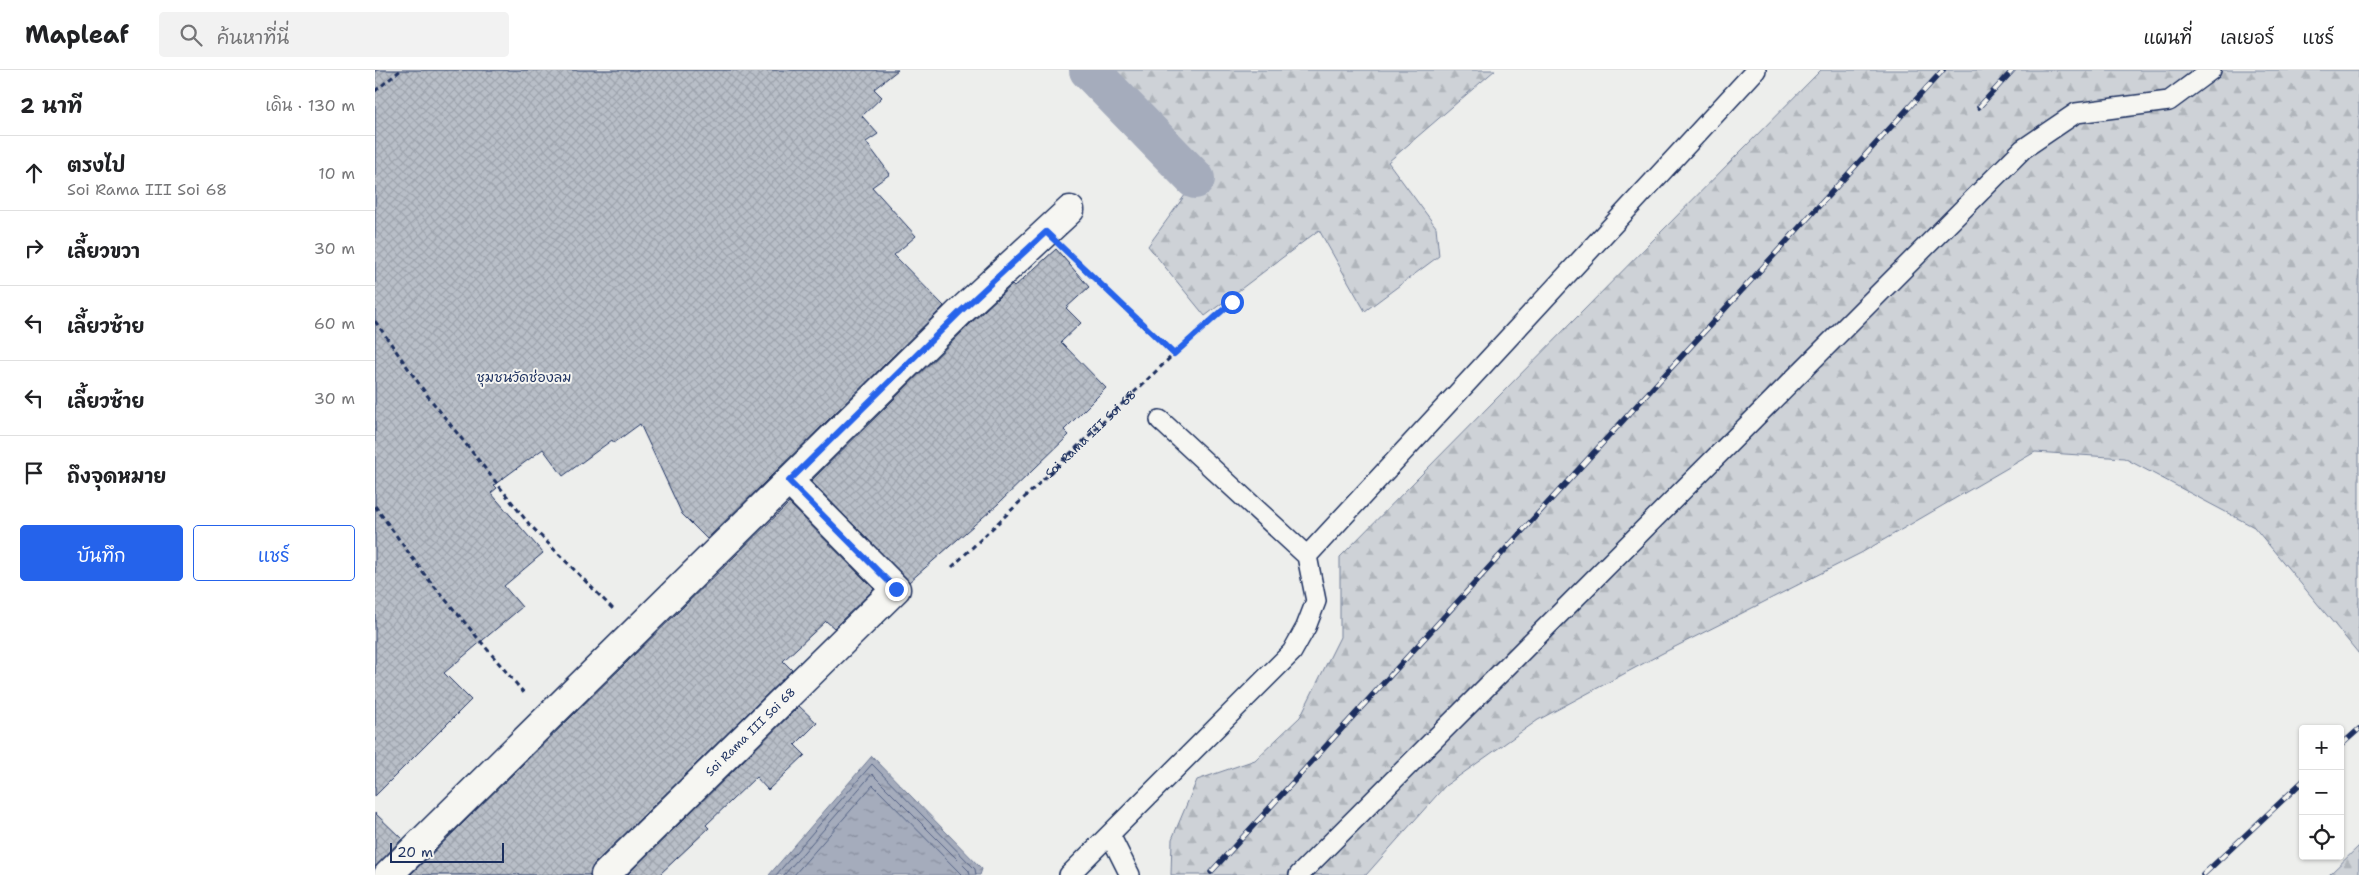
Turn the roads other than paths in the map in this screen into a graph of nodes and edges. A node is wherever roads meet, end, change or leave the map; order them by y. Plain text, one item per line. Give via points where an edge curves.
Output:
1 (1756, 70) edge
2 (2211, 70) edge
3 (1070, 210) dead end
4 (1160, 420) dead end
5 (789, 481) junction
6 (1307, 556) junction
7 (1110, 835) junction
8 (389, 875) edge
9 (605, 875) edge
10 (1069, 875) edge
11 (1130, 875) edge
12 (1299, 875) edge

1 - 6 lane
2 - 12 lane via 2169,101 2076,113 2023,149
3 - 5 street via 961,311
4 - 6 lane
5 - 8 street
5 - 9 street, Soi Rama III Soi 68 via 896,589
6 - 7 lane via 1316,601 1292,652
7 - 10 lane
7 - 11 lane

